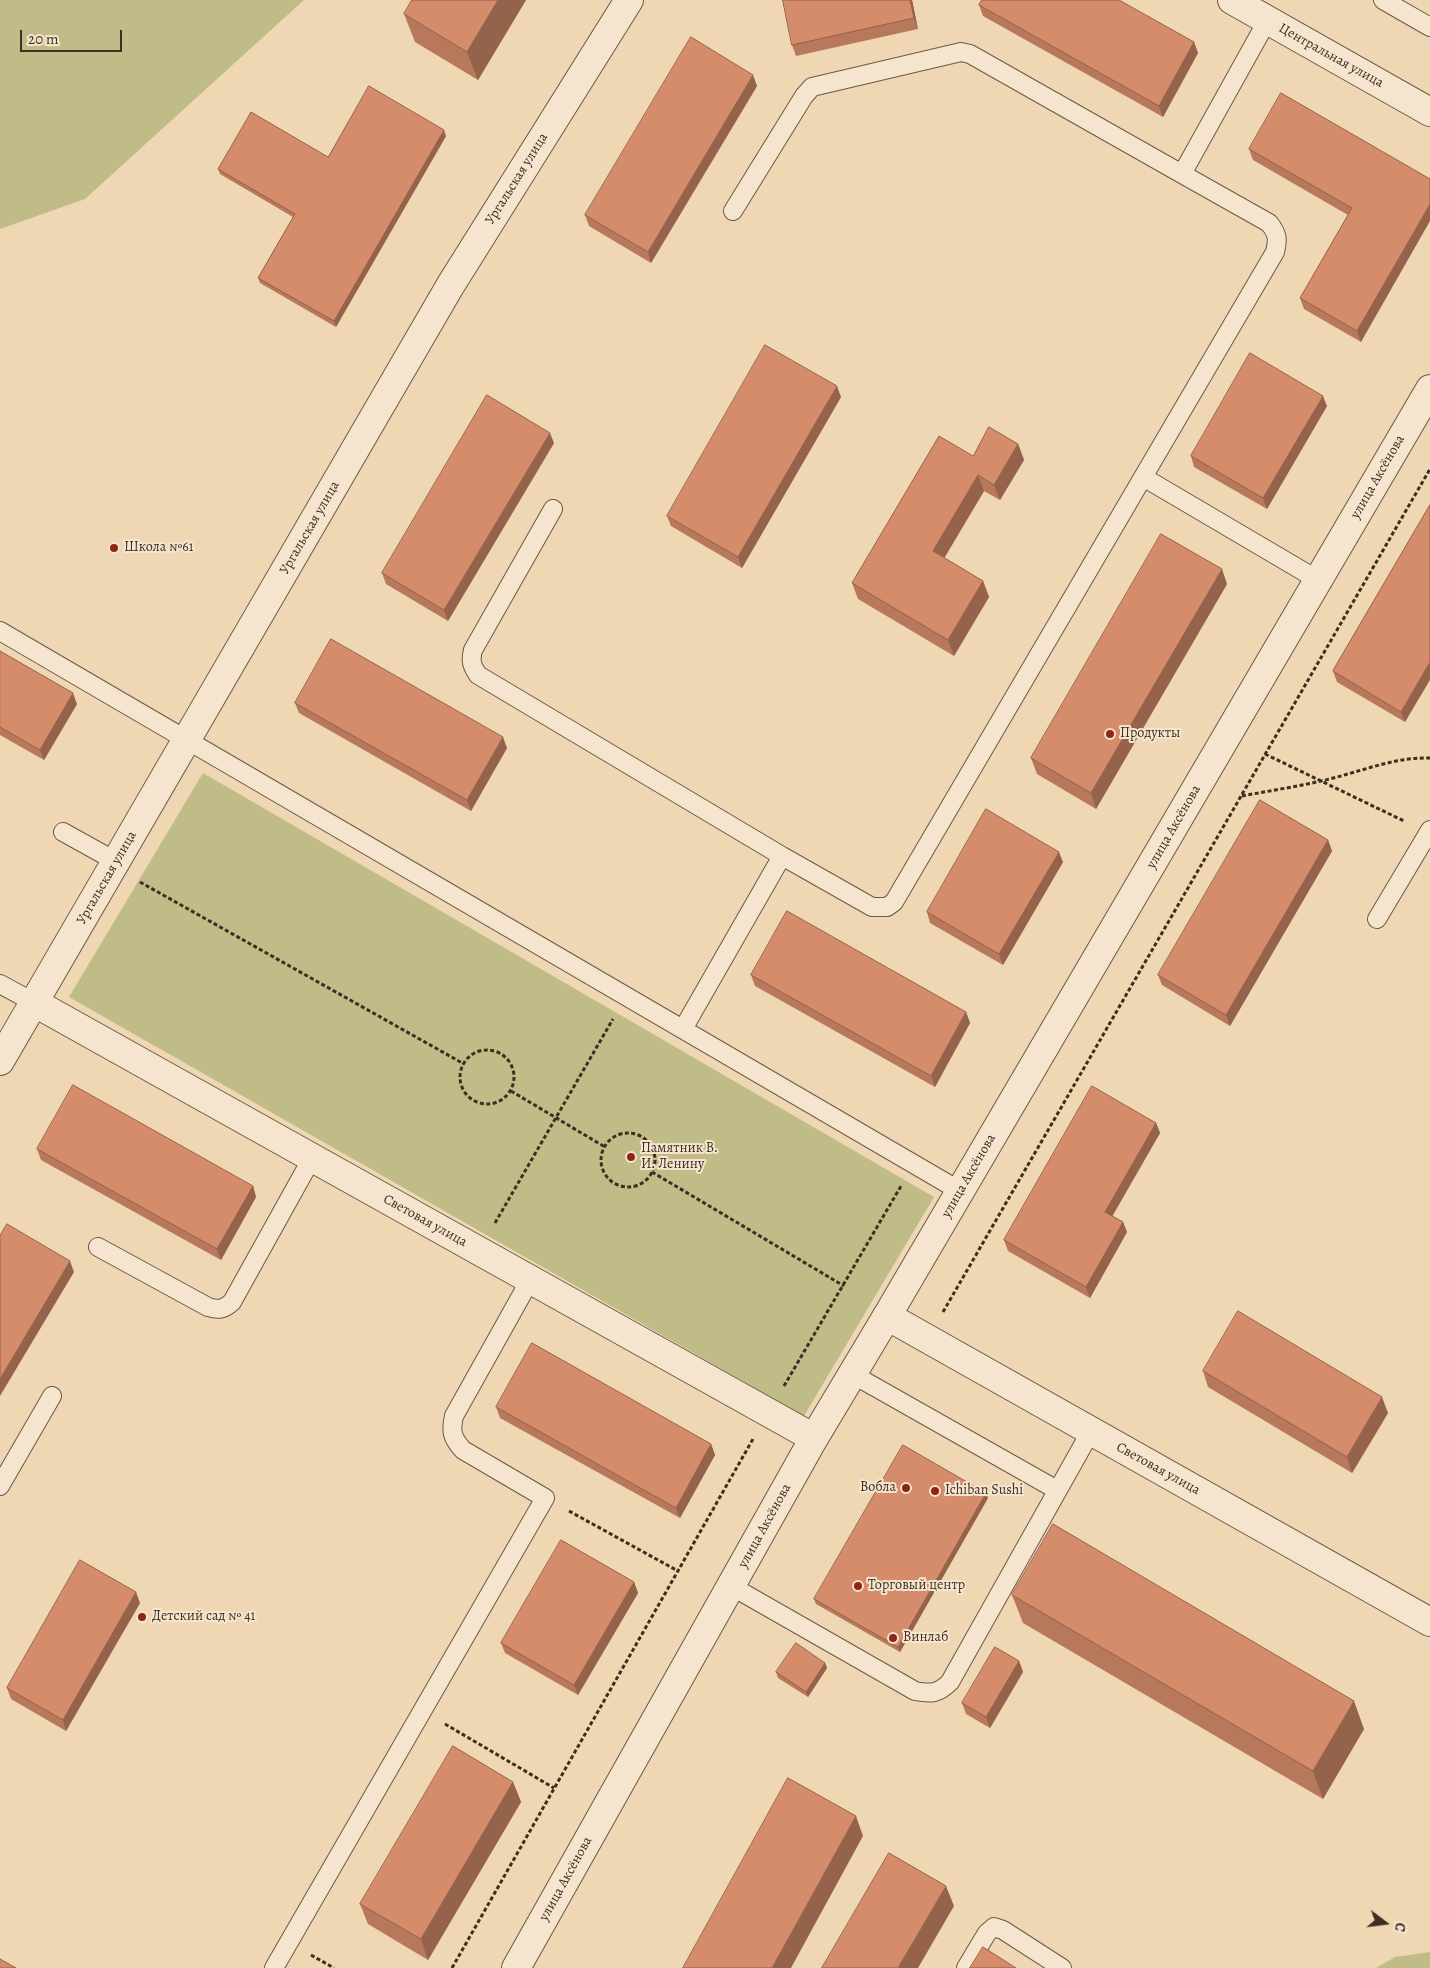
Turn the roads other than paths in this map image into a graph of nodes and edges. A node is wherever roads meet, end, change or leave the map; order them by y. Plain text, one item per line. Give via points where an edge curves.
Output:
1 (629, 0) edge
2 (1232, 0) edge
3 (1383, 0) edge
4 (1266, 21) junction
5 (1430, 27) edge
6 (1430, 112) edge
7 (1182, 174) junction
8 (733, 211) dead end
9 (1430, 389) edge
10 (1143, 477) junction
11 (553, 510) dead end
12 (1318, 580) junction
13 (0, 631) edge
14 (187, 740) junction
15 (1429, 831) edge
16 (63, 832) dead end
17 (782, 856) junction
18 (126, 870) junction
19 (1376, 919) dead end
20 (0, 984) edge
21 (35, 1003) junction
22 (682, 1029) junction
23 (0, 1061) edge
24 (312, 1158) junction
25 (960, 1191) junction
26 (98, 1247) dead end
27 (530, 1280) junction
28 (886, 1316) junction
29 (852, 1374) junction
30 (52, 1396) dead end
31 (1091, 1431) junction
32 (814, 1438) junction
33 (0, 1486) edge
34 (1057, 1490) junction
35 (731, 1586) junction
36 (1430, 1622) edge
37 (274, 1968) edge
38 (516, 1968) edge
39 (966, 1968) edge
40 (1062, 1968) edge

1 - 14 street, Ургальская улица via 450,286
2 - 4 street, Центральная улица
3 - 5 lane
4 - 6 street, Центральная улица
4 - 7 lane
7 - 8 lane via 970,54 961,52 812,87
7 - 10 lane via 1269,224 1276,231 1278,240 1275,252
9 - 12 street, улица Аксёнова
10 - 12 lane
10 - 17 lane via 894,902 887,907 872,907
11 - 17 lane via 473,650 470,660 473,668 478,675
12 - 25 street, улица Аксёнова
13 - 14 lane
14 - 18 street, Ургальская улица
14 - 22 lane
15 - 19 lane
16 - 18 lane
17 - 22 lane
18 - 21 street, Ургальская улица
20 - 21 lane
21 - 23 street, Ургальская улица
21 - 24 street, Световая улица
22 - 25 lane
24 - 26 lane via 232,1302 225,1308 208,1307
24 - 27 street, Световая улица
25 - 28 street, улица Аксёнова
27 - 32 street, Световая улица
27 - 37 lane via 454,1416 451,1428 453,1439 463,1450 545,1498
28 - 29 street, улица Аксёнова
28 - 31 street, Световая улица
29 - 32 street, улица Аксёнова
29 - 34 lane
30 - 33 lane
31 - 34 lane
31 - 36 street, Световая улица
32 - 35 street, улица Аксёнова
34 - 35 lane via 950,1682 942,1690 930,1694 915,1691
35 - 38 street, улица Аксёнова
39 - 40 lane via 987,1933 994,1928 1003,1930

